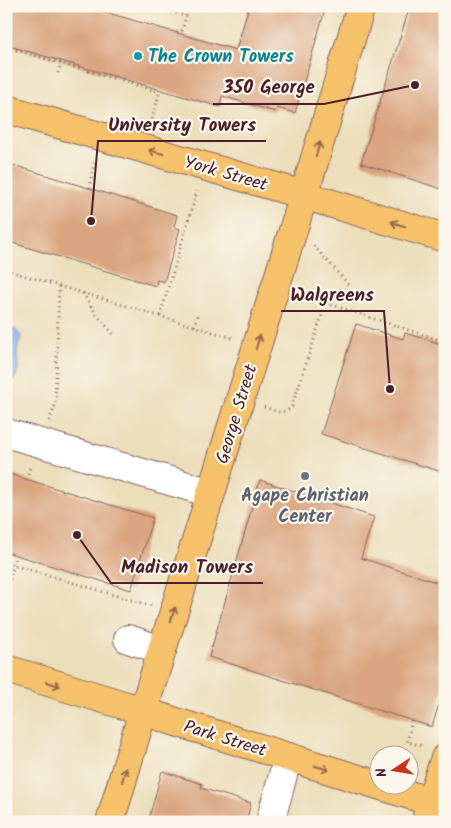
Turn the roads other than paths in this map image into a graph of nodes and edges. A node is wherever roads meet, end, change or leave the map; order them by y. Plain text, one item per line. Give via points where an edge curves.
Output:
1 (361, 6) edge
2 (6, 108) edge
3 (304, 196) junction
4 (445, 238) edge
5 (6, 434) edge
6 (211, 493) junction
7 (128, 639) dead end
8 (162, 650) junction
9 (6, 669) edge
10 (142, 711) junction
11 (437, 752) edge
12 (288, 758) junction
13 (434, 810) edge
14 (110, 822) edge
15 (270, 822) edge

3 -> 1 main road, George Street
3 -> 2 main road, York Street
4 -> 3 main road, York Street
6 -> 3 main road, George Street
5 - 6 lane
8 -> 6 main road, George Street
7 - 8 lane
8 - 10 main road, George Street
9 -> 10 main road, Park Street
10 - 12 main road, Park Street
14 -> 10 main road, George Street
11 - 13 main road
12 -> 13 main road, Park Street
12 - 15 lane

